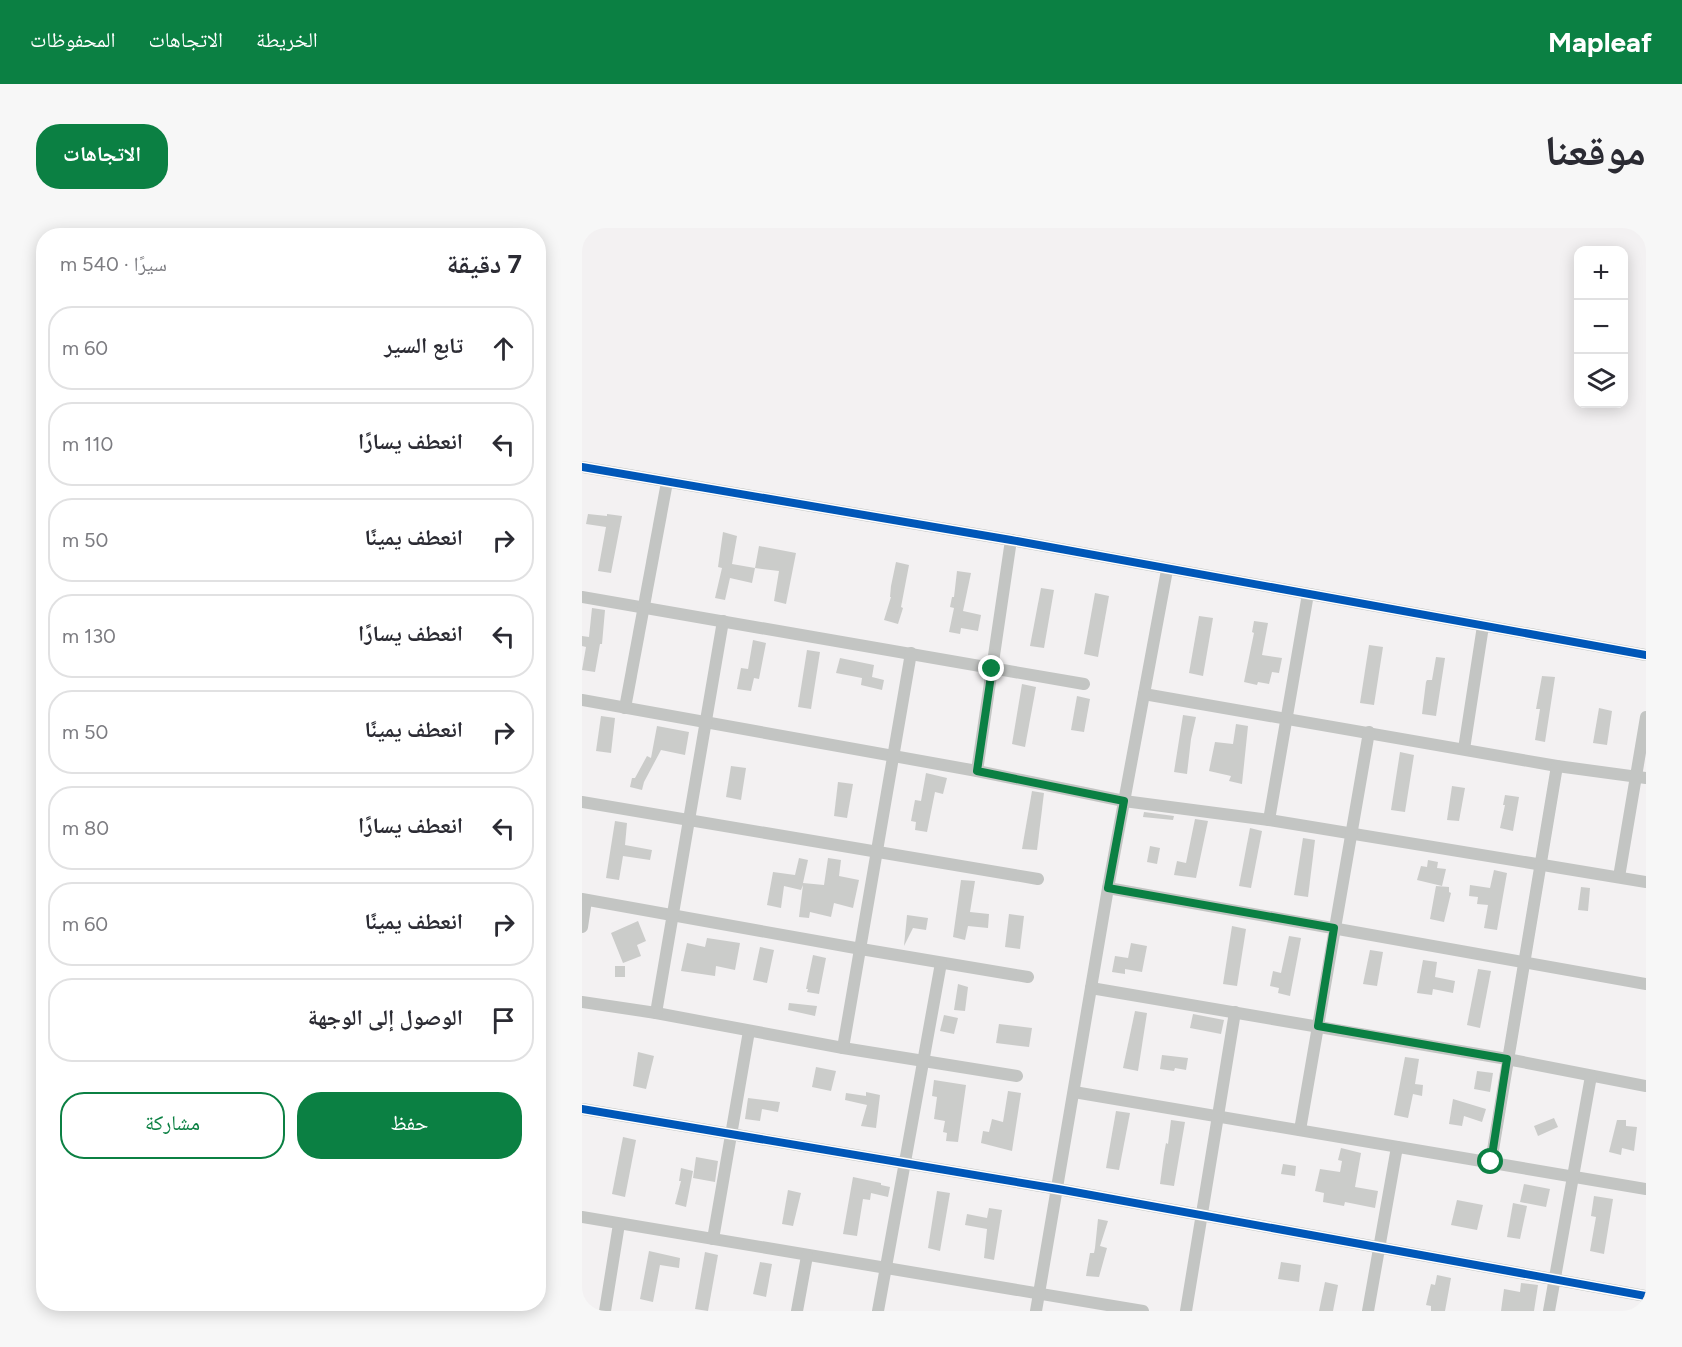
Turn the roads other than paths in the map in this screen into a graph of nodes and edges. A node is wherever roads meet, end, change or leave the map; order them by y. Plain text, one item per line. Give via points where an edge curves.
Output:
1 (582, 467) edge
2 (667, 482) junction
3 (1011, 540) junction
4 (1167, 570) junction
5 (1308, 594) junction
6 (582, 597) edge
7 (645, 607) junction
8 (723, 621) junction
9 (1483, 626) junction
10 (911, 652) junction
11 (1646, 655) edge
12 (992, 669) junction
13 (1084, 684) dead end
14 (1144, 694) junction
15 (582, 700) edge
16 (625, 708) junction
17 (1646, 717) edge
18 (1287, 718) junction
19 (707, 722) junction
20 (1369, 732) junction
21 (1464, 749) junction
22 (892, 757) junction
23 (1557, 766) junction
24 (977, 771) junction
25 (1641, 777) edge
26 (1124, 801) junction
27 (582, 802) edge
28 (690, 820) junction
29 (1269, 820) junction
30 (1351, 833) junction
31 (878, 852) junction
32 (1541, 864) junction
33 (1619, 877) junction
34 (1038, 879) dead end
35 (1646, 882) edge
36 (1108, 888) junction
37 (584, 899) edge
38 (674, 914) junction
39 (582, 927) edge
40 (1334, 928) junction
41 (861, 949) junction
42 (941, 963) junction
43 (1525, 963) junction
44 (1028, 977) dead end
45 (1646, 984) edge
46 (1091, 988) junction
47 (582, 1002) edge
48 (1235, 1012) junction
49 (656, 1013) junction
50 (1318, 1026) junction
51 (749, 1031) junction
52 (843, 1048) junction
53 (1507, 1059) junction
54 (923, 1060) junction
55 (1017, 1076) dead end
56 (1591, 1076) junction
57 (1646, 1086) edge
58 (1074, 1092) junction
59 (582, 1110) edge
60 (1219, 1117) junction
61 (1300, 1130) junction
62 (732, 1136) junction
63 (1396, 1147) junction
64 (1491, 1162) junction
65 (904, 1164) junction
66 (1573, 1176) junction
67 (1058, 1189) junction
68 (1646, 1189) edge
69 (1202, 1215) junction
70 (582, 1217) edge
71 (619, 1224) junction
72 (713, 1239) junction
73 (1378, 1248) junction
74 (807, 1256) junction
75 (885, 1267) junction
76 (1554, 1280) junction
77 (1040, 1292) junction
78 (1646, 1296) edge
79 (605, 1311) edge
80 (797, 1311) edge
81 (878, 1311) edge
82 (1036, 1311) edge
83 (1143, 1311) edge
84 (1186, 1311) edge
85 (1368, 1311) edge
86 (1549, 1311) edge

1 - 2 street
2 - 3 street
2 - 7 street
3 - 4 street
3 - 12 street
4 - 5 street
4 - 14 street
5 - 9 street
5 - 18 street
6 - 7 street
7 - 8 street
7 - 16 street
8 - 10 street
8 - 19 street
9 - 11 street
9 - 21 street
10 - 12 street
10 - 22 street
12 - 13 street
12 - 24 street
14 - 18 street
14 - 26 street
15 - 16 street
16 - 19 street
17 - 25 street
18 - 20 street
18 - 29 street
19 - 22 street
19 - 28 street
20 - 21 street
20 - 30 street
21 - 23 street
22 - 24 street
22 - 31 street
23 - 25 street
23 - 32 street
24 - 26 street
25 - 33 street
26 - 29 street
26 - 36 street
27 - 28 street
28 - 31 street
28 - 38 street
29 - 30 street
30 - 32 street
30 - 40 street
31 - 34 street
31 - 41 street
32 - 33 street
32 - 43 street
33 - 35 street
36 - 40 street
36 - 46 street
37 - 38 street
37 - 39 street
38 - 41 street
38 - 49 street
40 - 43 street
40 - 50 street
41 - 42 street
41 - 52 street
42 - 44 street
42 - 54 street
43 - 45 street
43 - 53 street
46 - 48 street
46 - 58 street
47 - 49 street
48 - 50 street
48 - 60 street
49 - 51 street
50 - 53 street
50 - 61 street
51 - 52 street
51 - 62 street
52 - 54 street
53 - 56 street
53 - 64 street
54 - 55 street
54 - 65 street
56 - 57 street
56 - 66 street
58 - 60 street
58 - 67 street
59 - 62 street
60 - 61 street
60 - 69 street
61 - 63 street
62 - 65 street
62 - 72 street
63 - 64 street
63 - 73 street
64 - 66 street
65 - 67 street
65 - 75 street
66 - 68 street
66 - 76 street
67 - 69 street
67 - 77 street
69 - 73 street
69 - 84 street
70 - 71 street
71 - 72 street
71 - 79 street
72 - 74 street
73 - 76 street
73 - 85 street
74 - 75 street
74 - 80 street
75 - 77 street
75 - 81 street
76 - 78 street
76 - 86 street
77 - 82 street
77 - 83 street

